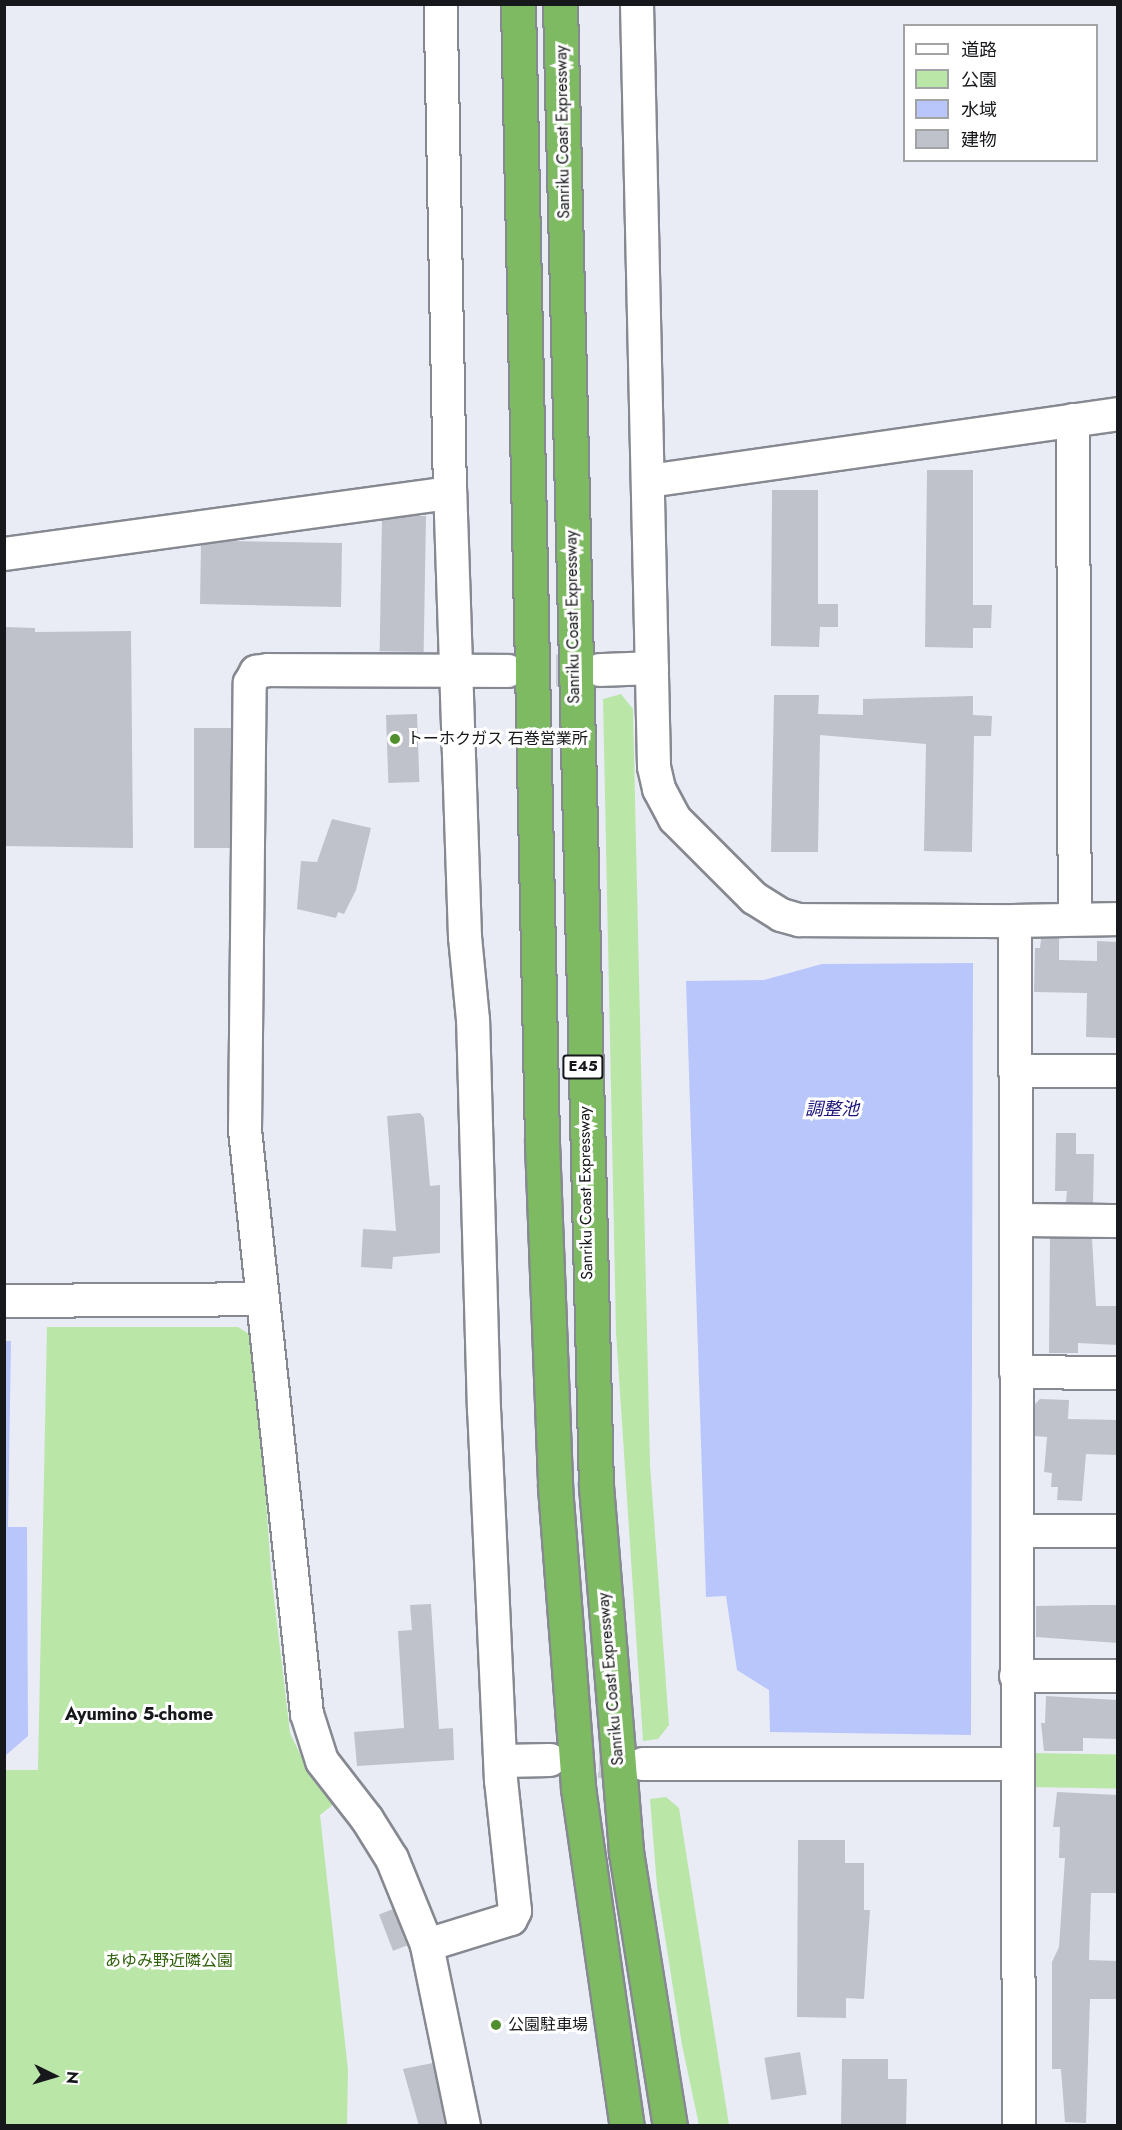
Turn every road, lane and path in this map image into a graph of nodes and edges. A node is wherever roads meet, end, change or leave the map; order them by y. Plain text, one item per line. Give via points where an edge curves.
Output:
1 (441, 4) edge
2 (518, 4) edge
3 (560, 4) edge
4 (637, 4) edge
5 (1118, 414) edge
6 (1074, 420) junction
7 (649, 481) junction
8 (450, 494) junction
9 (4, 554) edge
10 (652, 668) junction
11 (600, 670) tunnel mouth
12 (508, 671) tunnel mouth
13 (456, 672) junction
14 (1075, 919) junction
15 (1118, 919) edge
16 (1015, 921) junction
17 (1015, 1071) junction
18 (1118, 1071) edge
19 (1017, 1220) junction
20 (1118, 1221) edge
21 (262, 1299) junction
22 (4, 1300) edge
23 (1016, 1372) junction
24 (1118, 1373) edge
25 (1017, 1531) junction
26 (1118, 1531) edge
27 (1016, 1676) junction
28 (1118, 1676) edge
29 (550, 1760) tunnel mouth
30 (502, 1761) junction
31 (643, 1764) tunnel mouth
32 (1016, 1764) junction
33 (427, 1945) junction
34 (465, 2126) edge
35 (627, 2126) edge
36 (670, 2126) edge
37 (1019, 2126) edge

1 - 8 street
2 - 35 highway, E45 via 541,1119 556,1499 578,1788
3 - 36 highway, Sanriku Coast Expressway / E45 via 596,1486 626,1852
4 - 7 street
5 - 6 street
6 - 7 street
6 - 14 street
7 - 10 street
8 - 9 street
8 - 13 street
10 - 11 street
10 - 16 street via 654,767 666,805 765,906 799,920
12 - 13 street
13 - 21 street via 268,670 256,672 250,683 245,1130
13 - 30 street
14 - 15 street
14 - 16 street
16 - 17 street
17 - 18 street
17 - 19 street
19 - 20 street
19 - 23 street
21 - 22 street
21 - 33 street via 310,1731 322,1761 392,1859
23 - 24 street
23 - 25 street
25 - 26 street
25 - 27 street
27 - 28 street
27 - 32 street
29 - 30 street
30 - 33 street via 515,1911 511,1919
31 - 32 street
32 - 37 street
33 - 34 street

